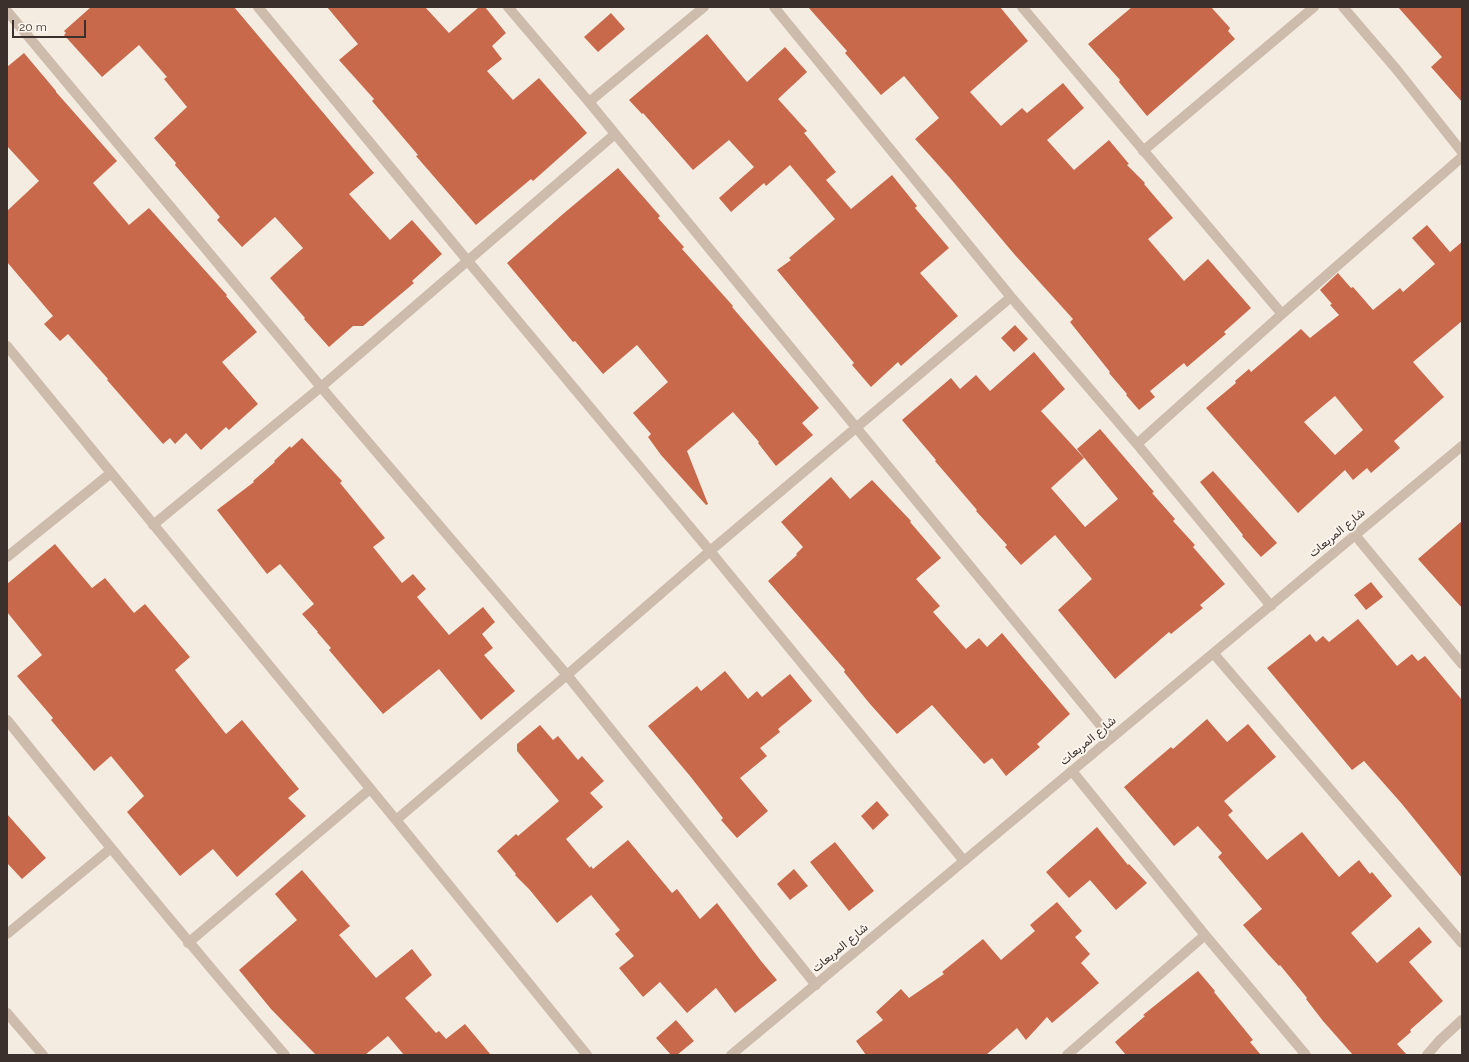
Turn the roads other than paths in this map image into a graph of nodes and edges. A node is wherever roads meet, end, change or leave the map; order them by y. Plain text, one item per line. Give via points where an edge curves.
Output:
1 (11, 7) edge
2 (258, 7) edge
3 (508, 7) edge
4 (704, 7) edge
5 (774, 7) edge
6 (1022, 7) edge
7 (1314, 7) edge
8 (1343, 7) edge
9 (7, 10) edge
10 (589, 102) junction
11 (615, 134) junction
12 (1143, 151) junction
13 (1462, 152) edge
14 (1462, 157) edge
15 (467, 260) junction
16 (1011, 297) junction
17 (1282, 314) junction
18 (7, 346) edge
19 (321, 387) junction
20 (855, 427) junction
21 (1136, 444) junction
22 (1462, 446) edge
23 (111, 473) junction
24 (153, 525) junction
25 (1354, 536) junction
26 (710, 551) junction
27 (7, 558) edge
28 (1271, 606) junction
29 (1214, 654) junction
30 (1462, 664) edge
31 (567, 675) junction
32 (7, 720) edge
33 (1111, 738) junction
34 (1072, 771) junction
35 (370, 789) junction
36 (396, 820) junction
37 (110, 849) junction
38 (964, 862) junction
39 (7, 934) edge
40 (1206, 935) junction
41 (188, 943) junction
42 (1462, 943) edge
43 (816, 985) junction
44 (7, 1013) edge
45 (1462, 1020) edge
46 (43, 1055) edge
47 (285, 1055) edge
48 (587, 1055) edge
49 (731, 1055) edge
50 (1068, 1055) edge
51 (1306, 1055) edge
52 (1427, 1055) edge

1 - 9 street
2 - 15 street
3 - 10 street
4 - 10 street
5 - 16 street
6 - 12 street
7 - 12 street
8 - 13 street
9 - 19 street
10 - 11 street
11 - 15 street
11 - 20 street
12 - 17 street
14 - 17 street
15 - 19 street
15 - 26 street
16 - 20 street
16 - 21 street
17 - 21 street
18 - 23 street
19 - 24 street
19 - 31 street
20 - 26 street
20 - 33 street
21 - 28 street
22 - 25 street, شارع المربعات
23 - 24 street
23 - 27 street
24 - 35 street
25 - 28 street, شارع المربعات
25 - 30 street
26 - 31 street
26 - 38 street
28 - 29 street, شارع المربعات
29 - 33 street, شارع المربعات
29 - 42 street
31 - 36 street
31 - 43 street
32 - 37 street
33 - 34 street, شارع المربعات
34 - 38 street, شارع المربعات
34 - 40 street
35 - 36 street
35 - 41 street
36 - 48 street
37 - 39 street
37 - 41 street
38 - 43 street, شارع المربعات
40 - 50 street
40 - 51 street
41 - 47 street
43 - 49 street, شارع المربعات
44 - 46 street
45 - 52 street via 1439,1040

